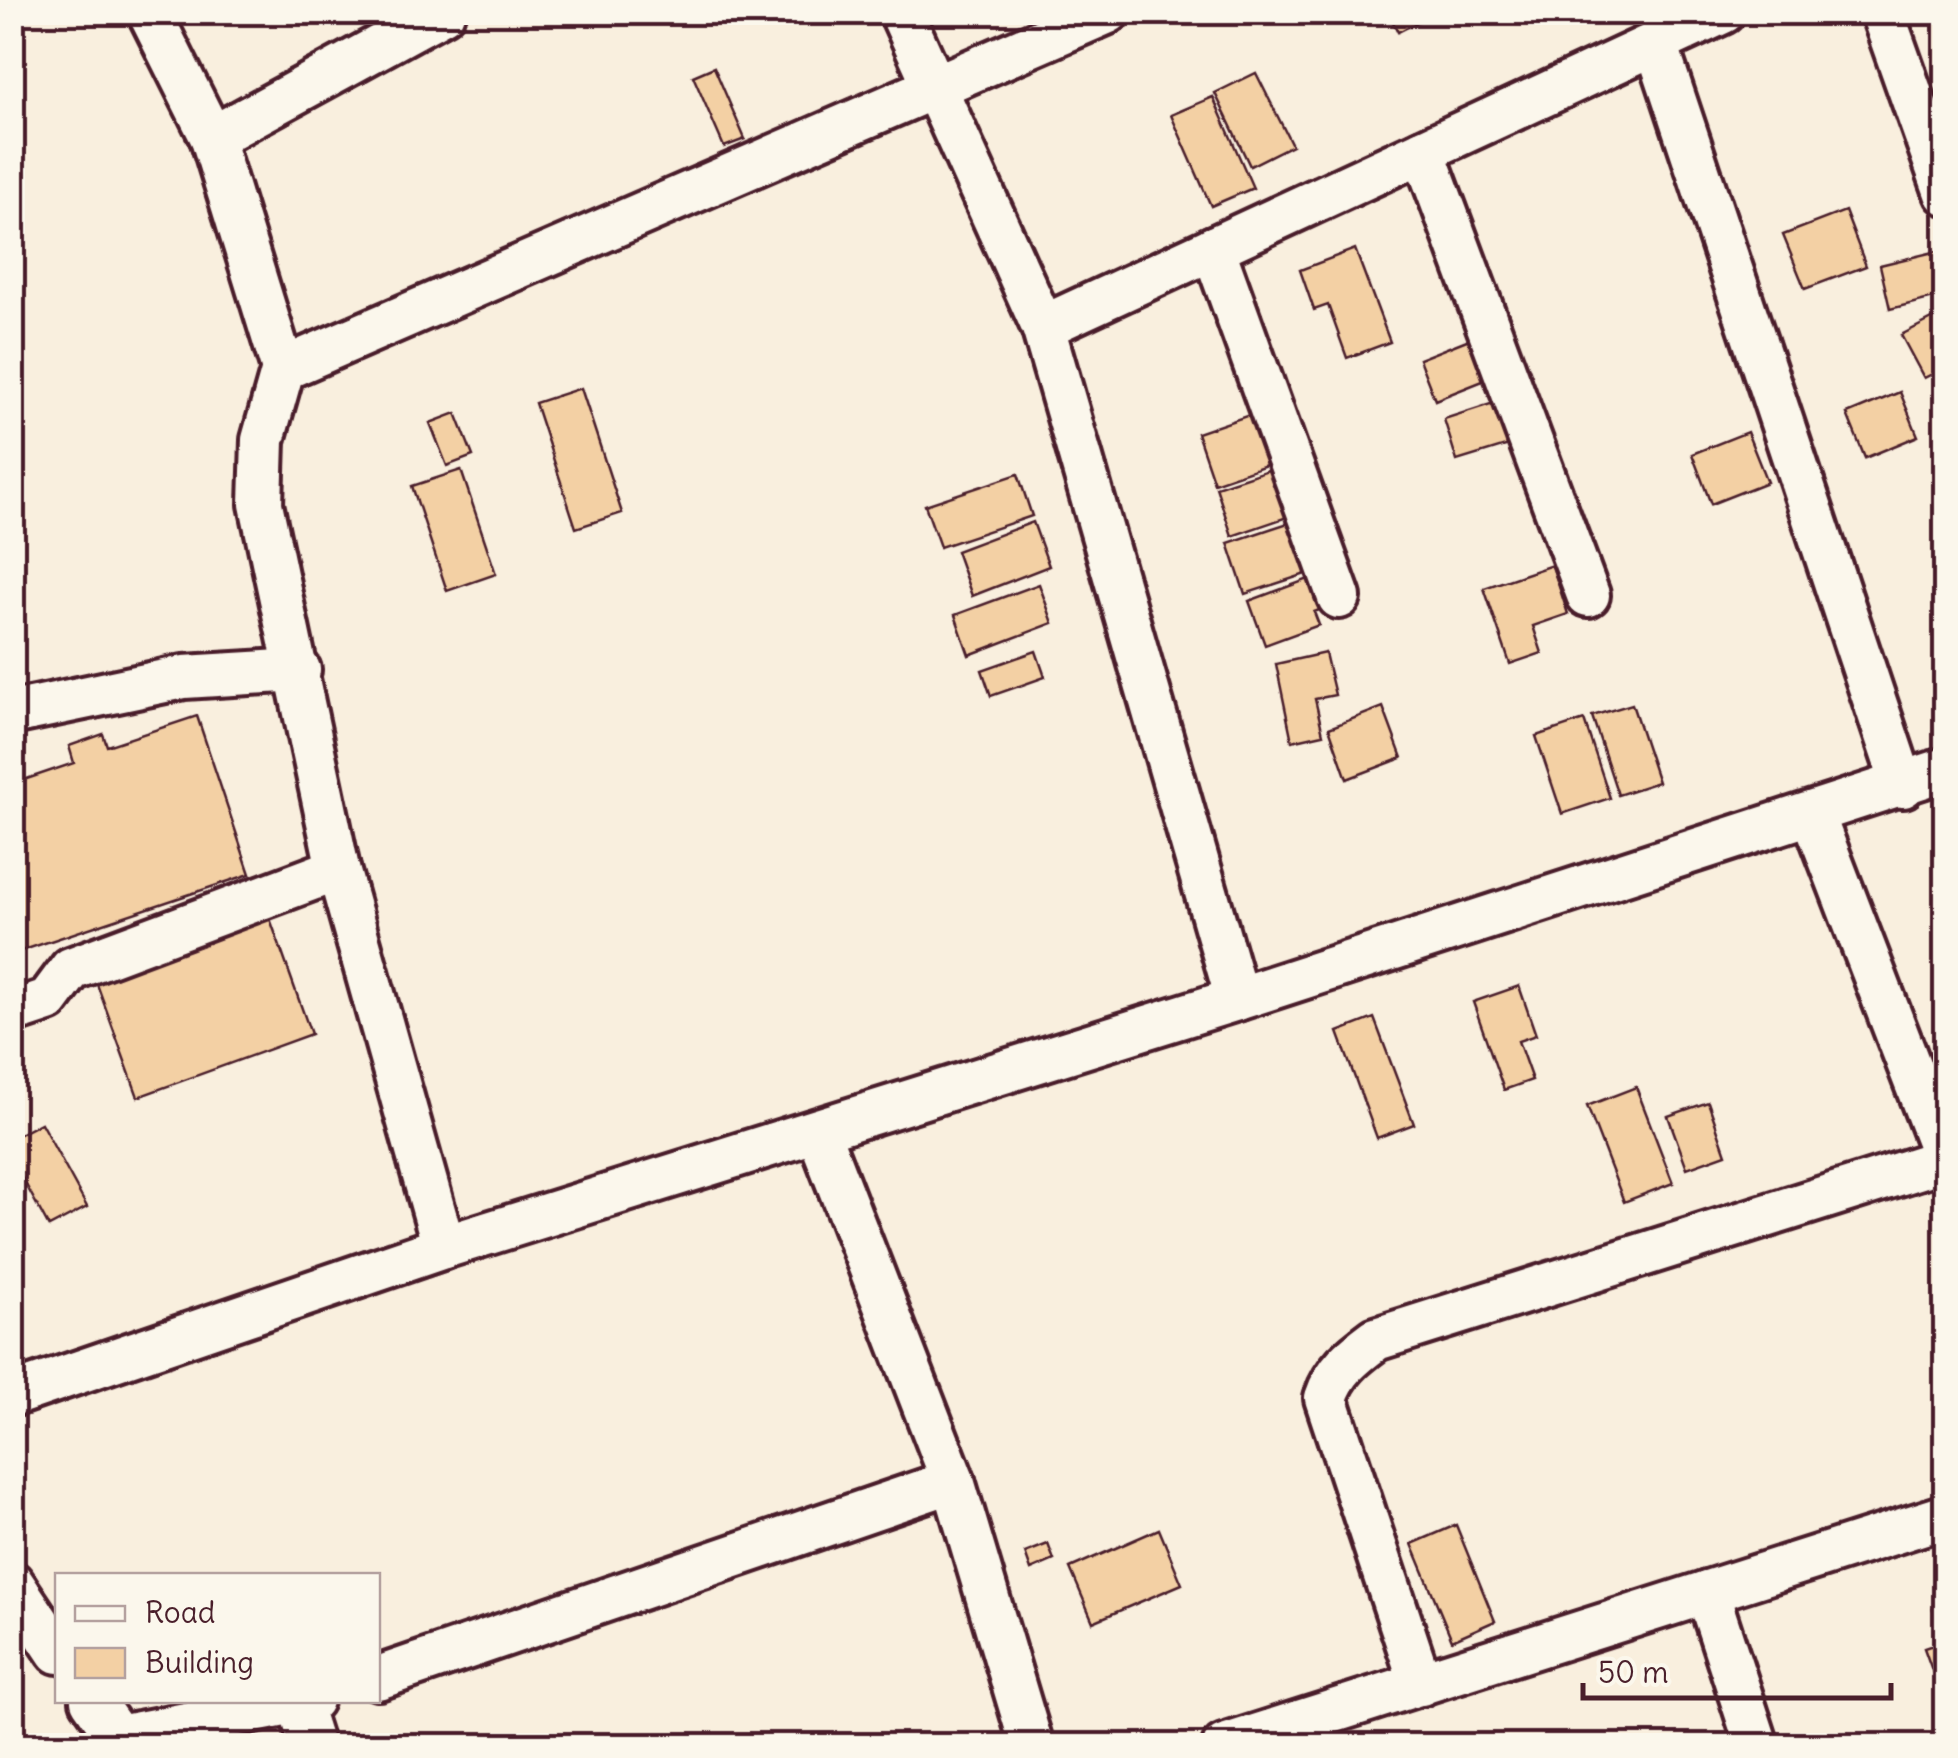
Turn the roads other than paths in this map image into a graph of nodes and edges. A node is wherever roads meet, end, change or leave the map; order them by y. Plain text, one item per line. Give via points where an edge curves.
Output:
1 (148, 12) edge
2 (443, 12) edge
3 (901, 12) edge
4 (1108, 12) edge
5 (1724, 12) edge
6 (1882, 12) edge
7 (1656, 44) junction
8 (935, 89) junction
9 (212, 138) junction
10 (1423, 151) junction
11 (1946, 193) edge
12 (1213, 248) junction
13 (1044, 326) junction
14 (283, 369) junction
15 (1588, 595) dead end
16 (1339, 597) dead end
17 (299, 670) junction
18 (12, 713) edge
19 (1946, 770) edge
20 (1903, 786) junction
21 (1814, 815) junction
22 (338, 869) junction
23 (1237, 999) junction
24 (12, 1012) edge
25 (818, 1132) junction
26 (1945, 1159) edge
27 (444, 1246) junction
28 (12, 1395) edge
29 (952, 1481) junction
30 (1946, 1516) edge
31 (12, 1583) edge
32 (1708, 1592) junction
33 (55, 1648) edge
34 (380, 1677) edge
35 (1421, 1684) junction
36 (94, 1703) edge
37 (305, 1703) edge
38 (312, 1746) edge
39 (1032, 1746) edge
40 (1224, 1746) edge
41 (1757, 1746) edge

1 - 9 street
2 - 9 street
3 - 8 street
4 - 8 street
5 - 7 street
6 - 11 street
7 - 10 street
7 - 20 street
8 - 13 street
8 - 14 street
9 - 14 street
10 - 12 street
10 - 15 street
12 - 13 street
12 - 16 street
13 - 23 street
14 - 17 street via 263,440 262,504
17 - 18 street via 184,678
17 - 22 street
19 - 20 street
20 - 21 street
21 - 23 street
21 - 26 street
22 - 24 street via 71,969 48,1000
22 - 27 street
23 - 25 street
25 - 27 street
25 - 29 street
26 - 35 street via 1376,1339 1350,1358 1332,1378 1326,1398
27 - 28 street
29 - 34 street
29 - 39 street
30 - 32 street
31 - 33 street
32 - 35 street
32 - 41 street
35 - 40 street
36 - 37 street via 118,1737
37 - 38 street

